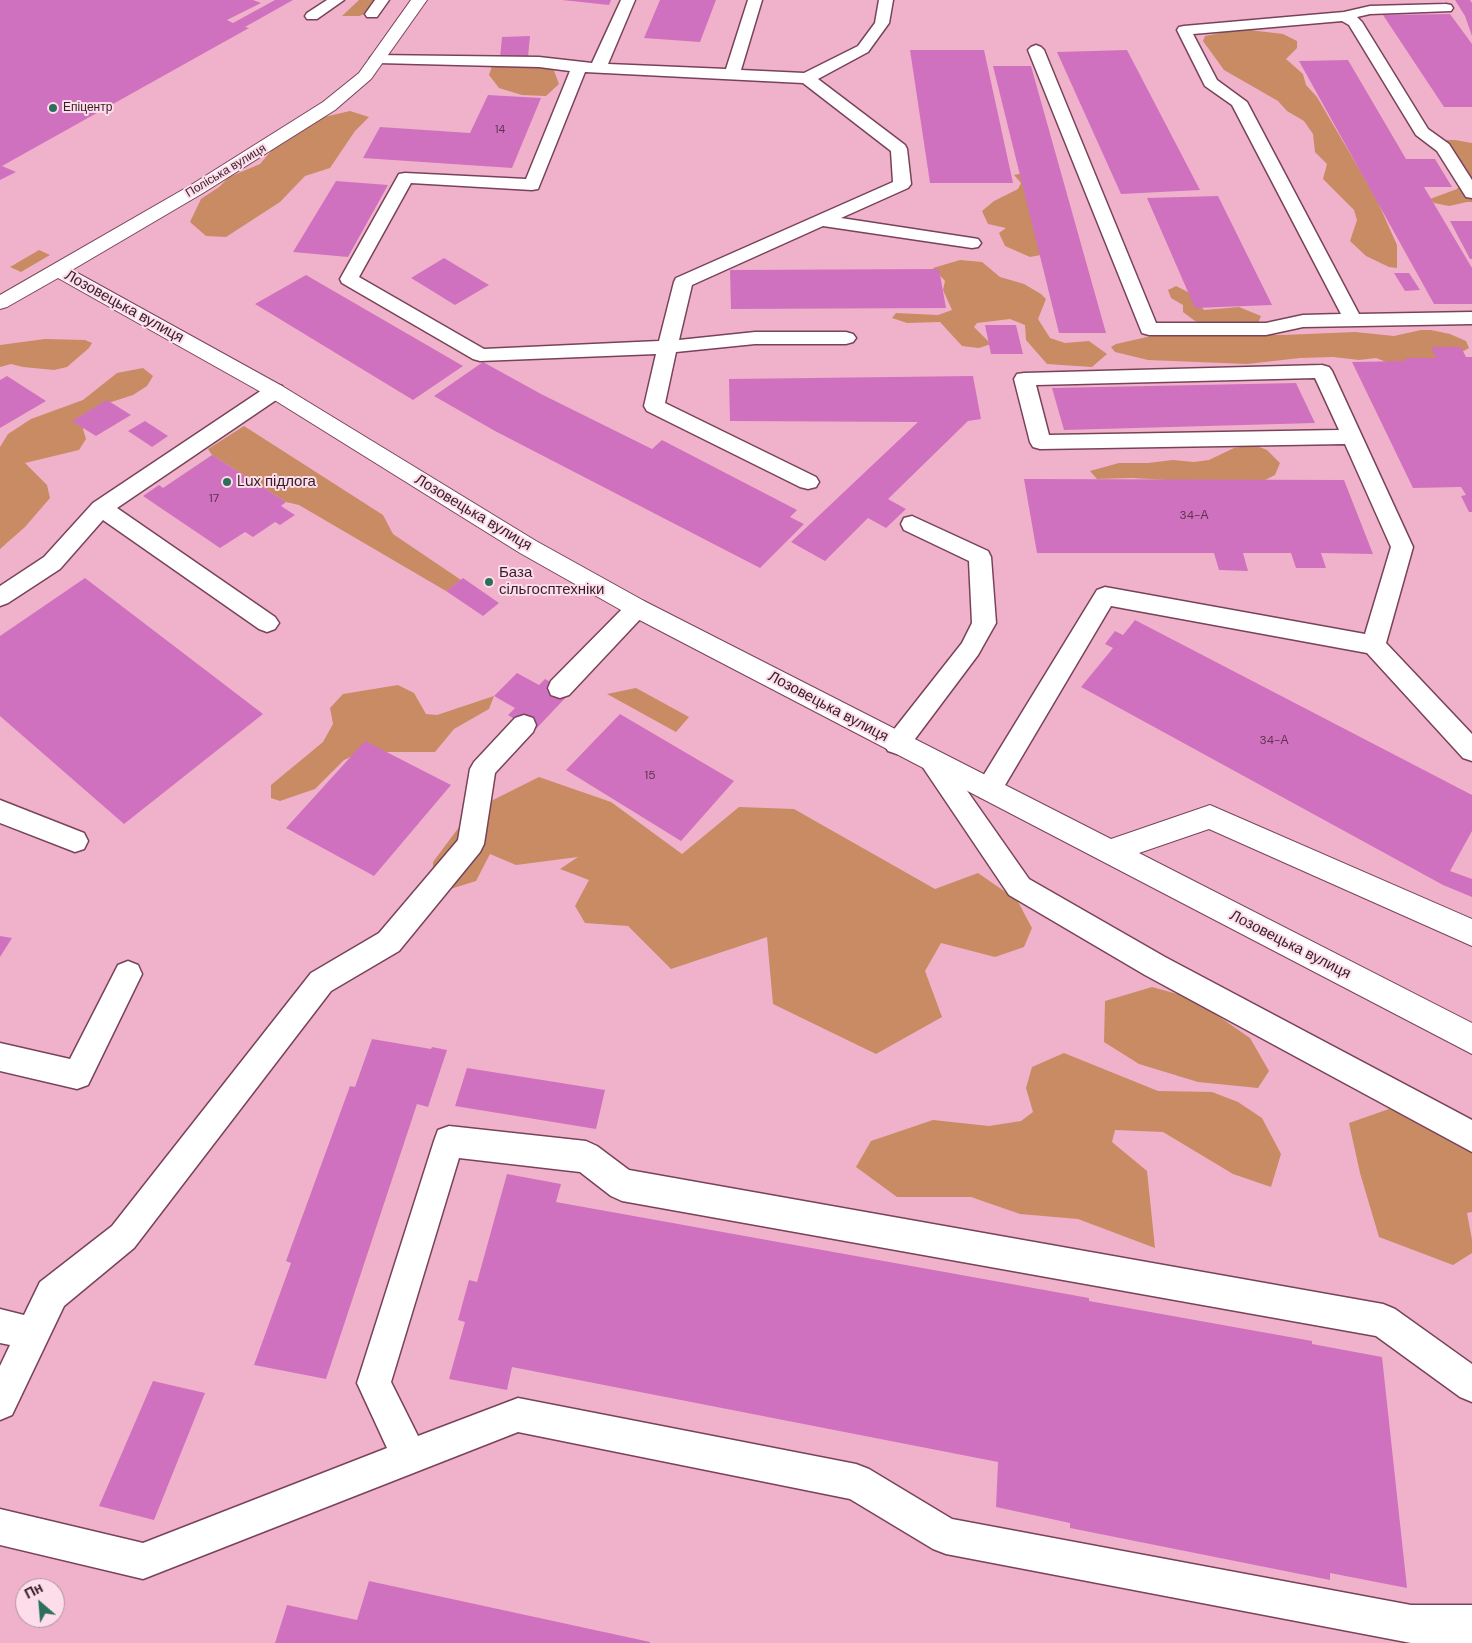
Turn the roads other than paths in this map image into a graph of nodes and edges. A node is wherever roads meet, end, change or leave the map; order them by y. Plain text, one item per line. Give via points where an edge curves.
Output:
1 (382, 0) edge
2 (419, 0) edge
3 (628, 0) edge
4 (755, 0) edge
5 (886, 0) edge
6 (332, 4) edge
7 (1446, 8) dead end
8 (311, 9) dead end
9 (372, 14) dead end
10 (1344, 16) junction
11 (1036, 50) dead end
12 (378, 58) junction
13 (579, 67) junction
14 (598, 68) junction
15 (732, 75) junction
16 (807, 78) junction
17 (1472, 193) edge
18 (820, 220) junction
19 (972, 243) dead end
20 (58, 270) junction
21 (0, 303) edge
22 (1472, 318) edge
23 (1353, 320) junction
24 (846, 338) dead end
25 (668, 347) junction
26 (275, 391) junction
27 (1352, 437) junction
28 (808, 482) dead end
29 (102, 508) junction
30 (912, 524) dead end
31 (0, 597) edge
32 (637, 608) junction
33 (267, 622) dead end
34 (1374, 645) junction
35 (560, 688) dead end
36 (524, 725) dead end
37 (897, 744) junction
38 (1472, 751) edge
39 (933, 762) junction
40 (989, 789) junction
41 (0, 811) edge
42 (75, 841) dead end
43 (1108, 852) junction
44 (1472, 933) edge
45 (128, 974) dead end
46 (1472, 1039) edge
47 (0, 1057) edge
48 (1472, 1137) edge
49 (0, 1326) edge
50 (33, 1334) junction
51 (1472, 1385) edge
52 (0, 1403) edge
53 (410, 1458) junction
54 (0, 1528) edge
55 (1472, 1624) edge

1 - 9 lane
2 - 12 street, Поліська вулиця
3 - 14 lane
4 - 15 lane
5 - 16 lane via 882,23 863,49
6 - 8 lane
7 - 10 lane via 1370,10
10 - 17 lane via 1355,22 1422,132 1443,148
10 - 23 lane via 1184,30 1211,83 1239,102
11 - 23 lane via 1149,330 1266,329 1303,321
12 - 13 lane via 539,62
12 - 20 street, Поліська вулиця via 365,76 329,106 197,189
13 - 14 lane
13 - 25 lane via 532,185 405,178 349,279 480,355
14 - 15 lane
15 - 16 lane
16 - 18 lane via 900,149 902,184
18 - 19 lane
18 - 25 lane via 683,282
20 - 21 street, Поліська вулиця
20 - 26 street, Лозовецька вулиця
22 - 23 lane
24 - 25 lane via 755,338
25 - 28 lane via 654,406
26 - 29 lane
26 - 32 street, Лозовецька вулиця via 528,547
27 - 27 lane via 1322,371 1024,379 1040,442
27 - 34 lane via 1402,547
29 - 31 lane via 52,563
29 - 33 lane
30 - 37 lane via 980,557 984,622 970,649
32 - 35 lane
32 - 37 street, Лозовецька вулиця
34 - 38 lane
34 - 40 lane via 1105,596
36 - 50 lane via 483,769 471,844 389,942 321,982 123,1237 52,1294
37 - 39 street, Лозовецька вулиця
39 - 40 street, Лозовецька вулиця
39 - 48 lane via 1019,887 1155,966
40 - 43 street, Лозовецька вулиця
41 - 42 lane
43 - 44 street via 1210,817
43 - 46 street, Лозовецька вулиця
45 - 47 lane via 77,1075
49 - 50 lane
50 - 52 lane
51 - 53 lane via 1383,1321 622,1184 586,1156 449,1141 374,1383
53 - 54 lane via 144,1561
53 - 55 lane via 518,1415 856,1482 946,1536 1411,1624

